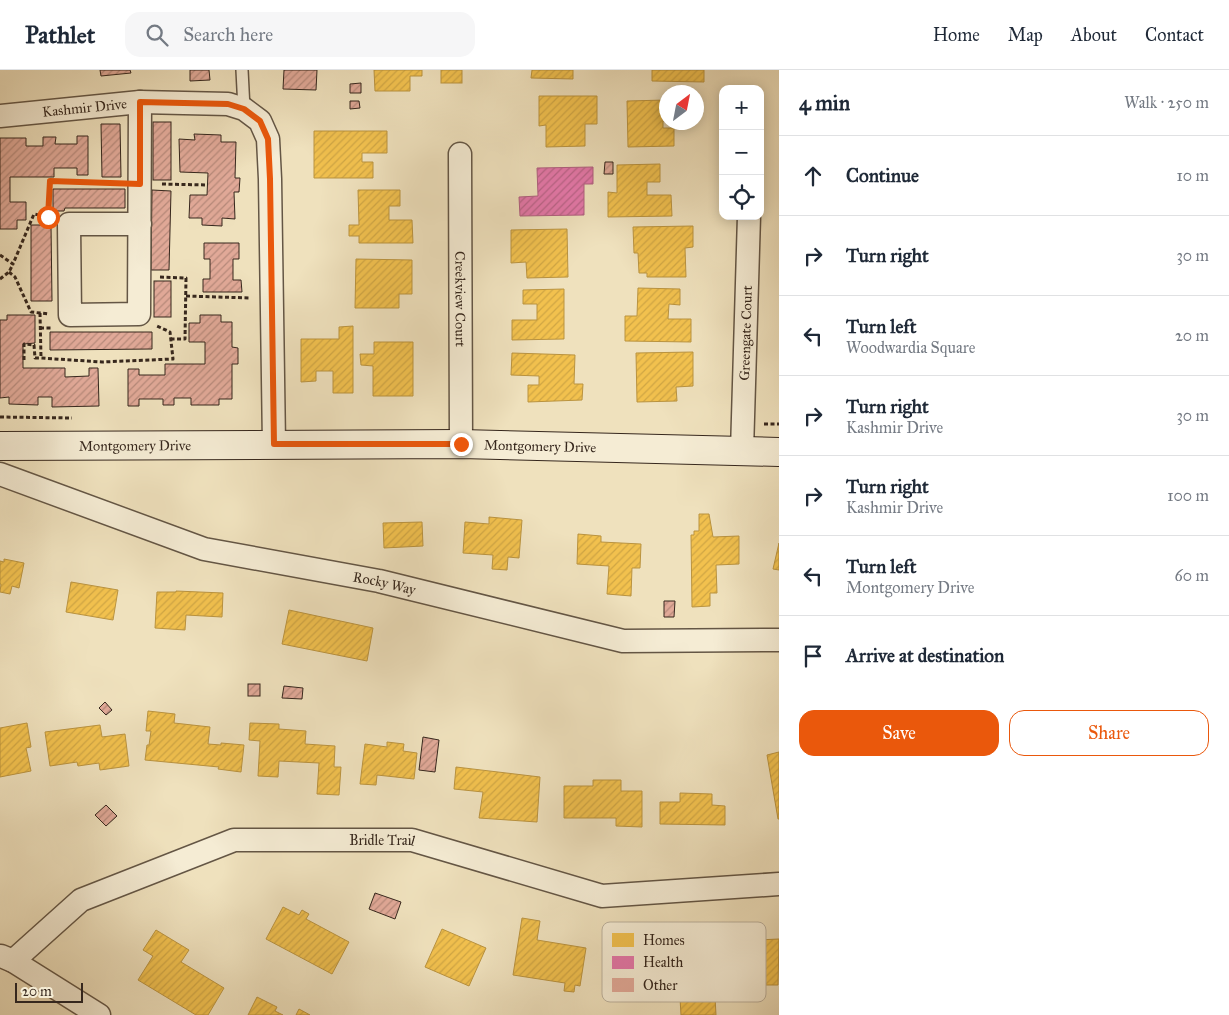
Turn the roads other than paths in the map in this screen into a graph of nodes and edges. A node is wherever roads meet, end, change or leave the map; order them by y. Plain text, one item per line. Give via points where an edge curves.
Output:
1 (242, 70) edge
2 (140, 102) junction
3 (244, 109) junction
4 (0, 116) edge
5 (460, 154) dead end
6 (749, 220) edge
7 (140, 224) junction
8 (274, 444) junction
9 (461, 444) junction
10 (0, 446) edge
11 (742, 450) junction
12 (779, 452) edge
13 (0, 474) edge
14 (779, 640) edge
15 (779, 884) edge
16 (6, 958) edge
17 (99, 1015) edge

1 - 3 lane
2 - 3 street, Kashmir Drive via 228,104
2 - 4 street, Kashmir Drive
2 - 7 street
3 - 8 street via 260,121 268,139
5 - 9 street, Creekview Court
6 - 11 street, Greengate Court
7 - 7 street via 139,314 70,315 69,224
8 - 9 street, Montgomery Drive
8 - 10 street, Montgomery Drive
9 - 11 street, Montgomery Drive
11 - 12 street, Montgomery Drive
13 - 14 street, Rocky Way via 204,549 379,581 623,641
15 - 16 street, Bridle Trail via 602,896 412,840 234,840 81,900
16 - 17 street

